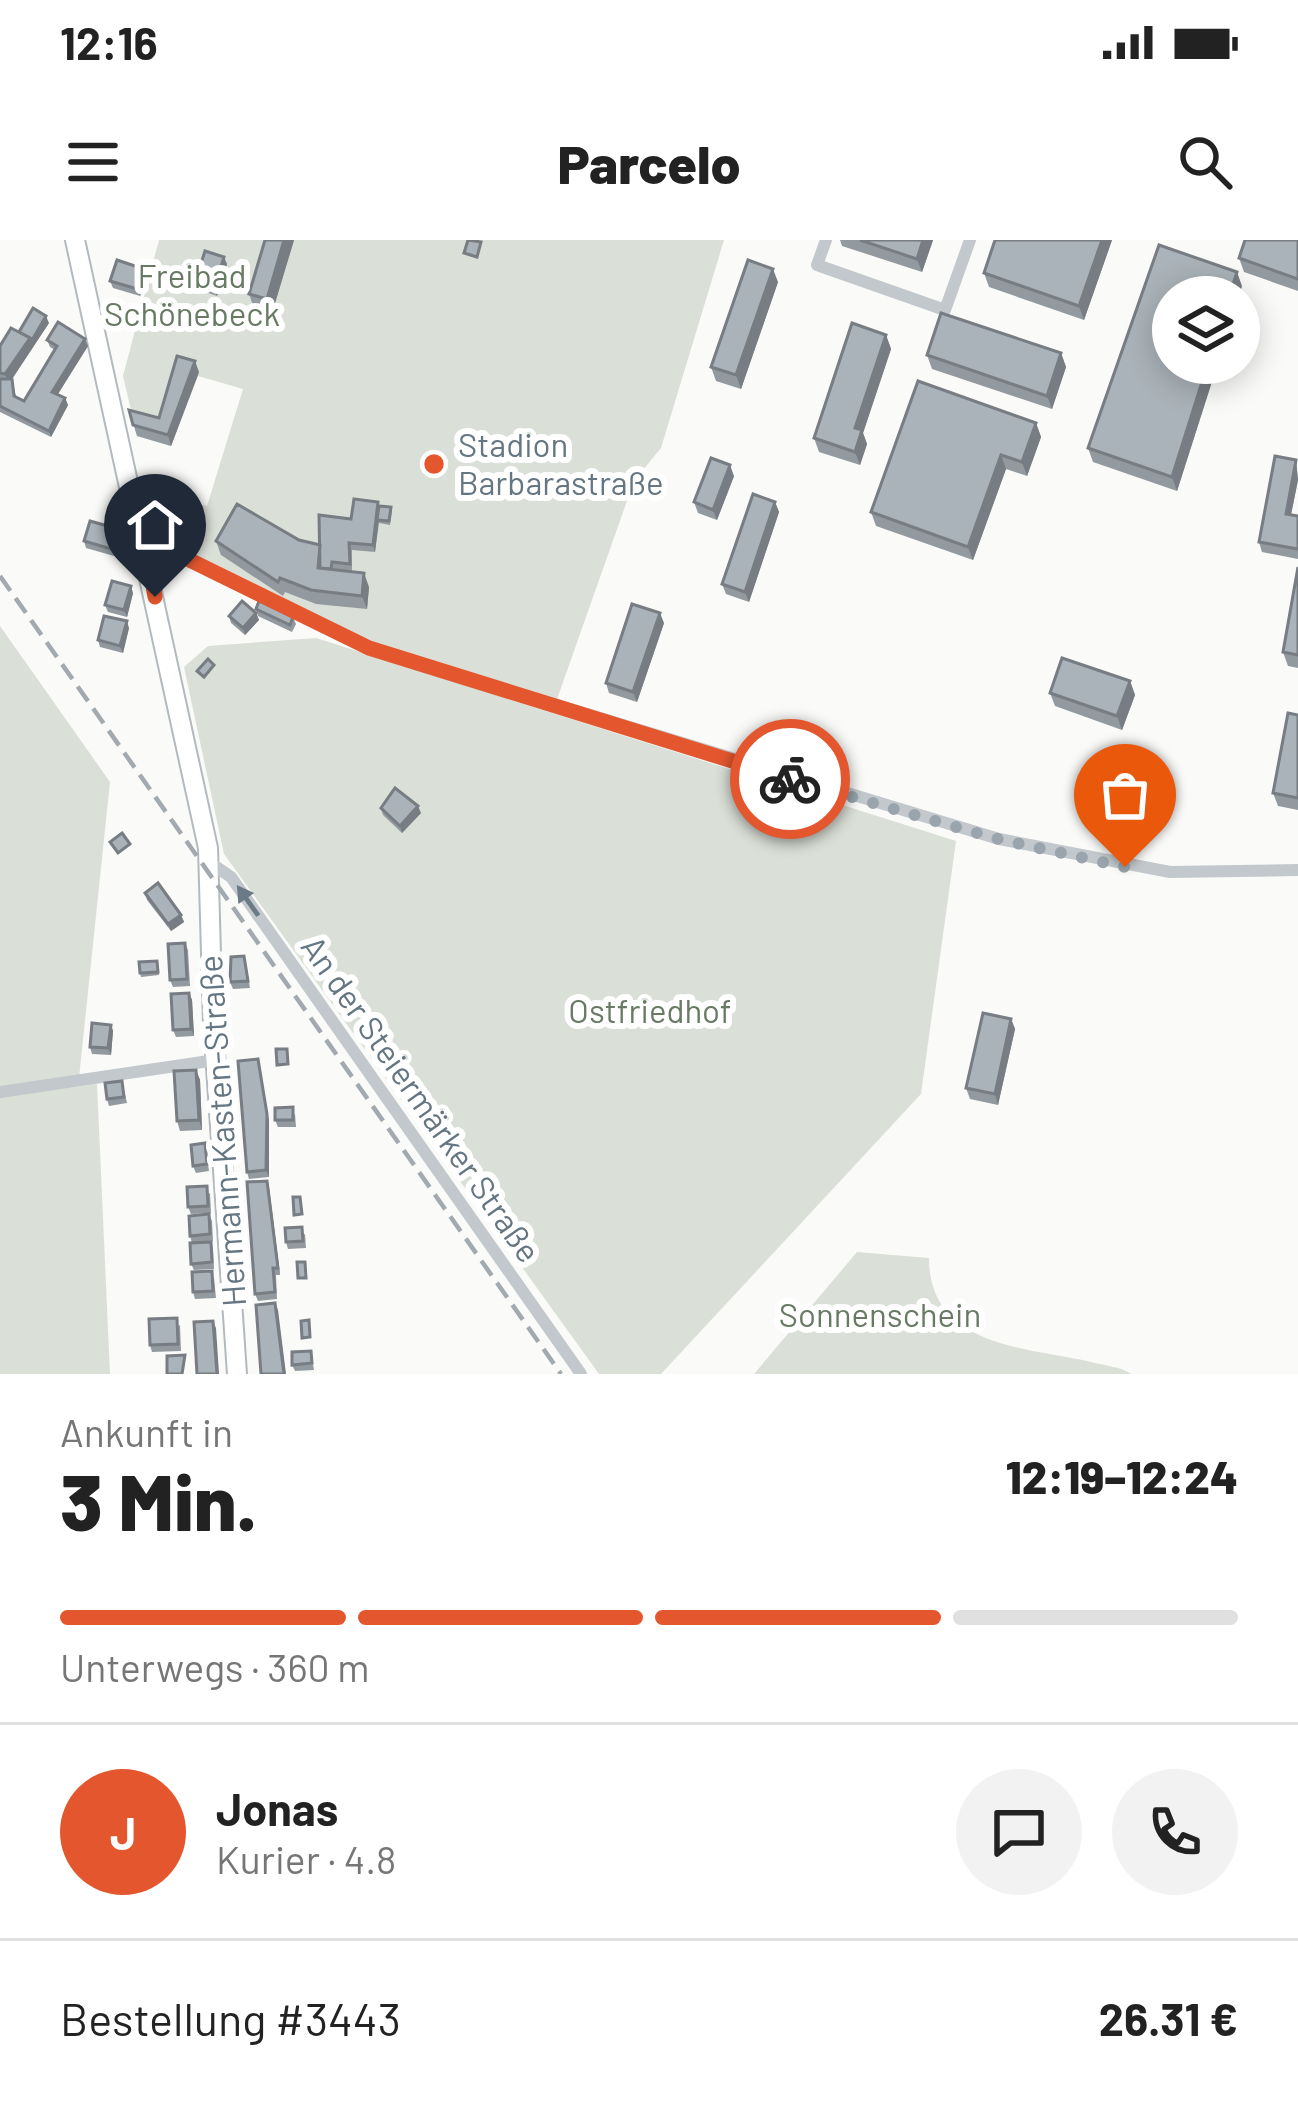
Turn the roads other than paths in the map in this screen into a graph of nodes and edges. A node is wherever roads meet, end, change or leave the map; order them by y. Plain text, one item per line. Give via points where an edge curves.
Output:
1 (75, 240) edge
2 (826, 240) edge
3 (970, 240) edge
4 (146, 547) junction
5 (209, 862) junction
6 (1298, 870) edge
7 (216, 1060) junction
8 (0, 1092) edge
9 (237, 1374) edge
10 (581, 1374) edge

1 - 4 street, Hermann-Kasten-Straße
2 - 3 street via 817,265 945,310
4 - 5 street, Hermann-Kasten-Straße
4 - 6 street via 175,551 369,648 998,839 1170,872
5 - 7 street, Hermann-Kasten-Straße
10 -> 5 street, An der Steiermärker Straße via 231,877
7 - 8 street
7 - 9 street, Hermann-Kasten-Straße

